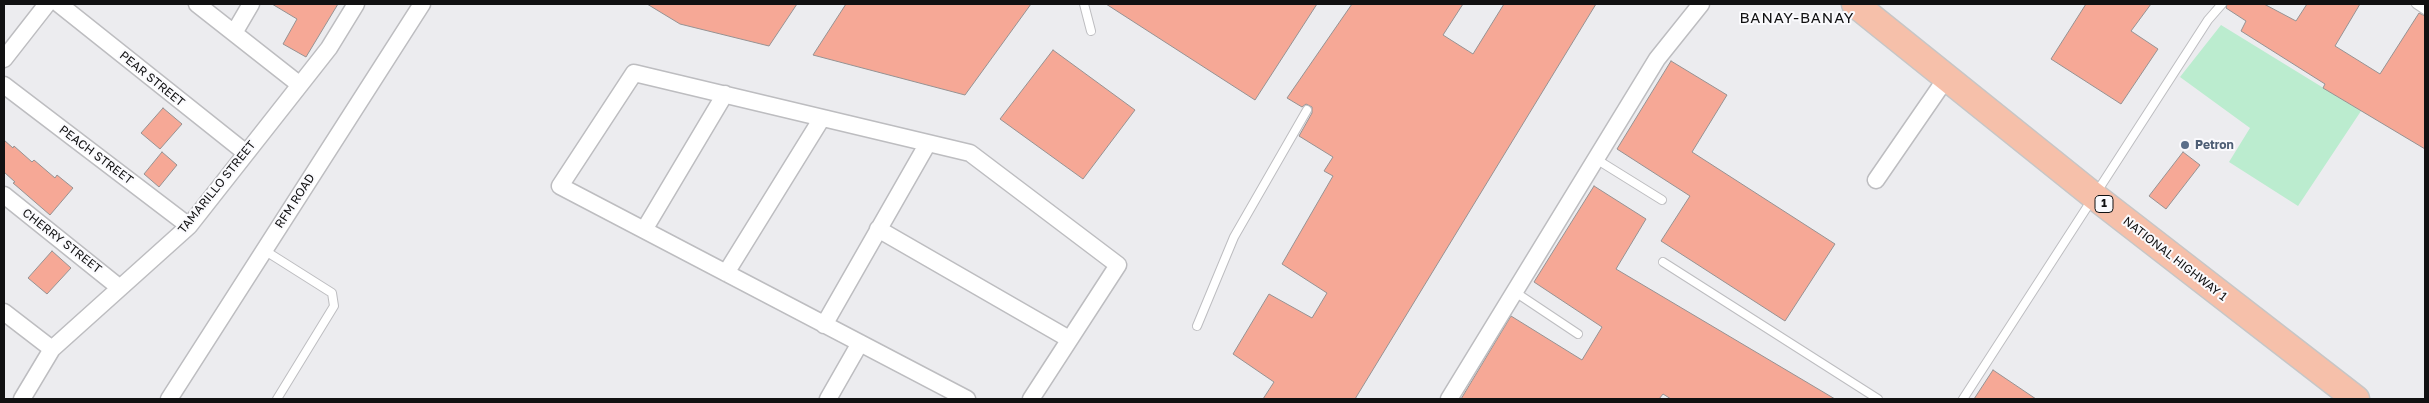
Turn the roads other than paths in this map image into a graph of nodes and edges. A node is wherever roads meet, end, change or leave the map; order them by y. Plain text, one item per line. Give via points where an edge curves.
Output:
1 (47, 4) edge
2 (59, 4) edge
3 (197, 4) edge
4 (252, 4) edge
5 (356, 4) edge
6 (422, 4) edge
7 (1084, 4) edge
8 (1701, 4) edge
9 (1856, 4) edge
10 (2222, 4) edge
11 (2416, 4) edge
12 (2425, 10) edge
13 (1091, 31) dead end
14 (234, 33) junction
15 (4, 59) edge
16 (1947, 77) junction
17 (4, 85) edge
18 (300, 85) junction
19 (725, 94) junction
20 (1307, 110) dead end
21 (822, 118) junction
22 (928, 143) junction
23 (246, 153) junction
24 (1596, 159) junction
25 (1876, 180) dead end
26 (4, 195) edge
27 (2094, 196) junction
28 (1662, 200) dead end
29 (189, 226) junction
30 (878, 229) junction
31 (644, 230) junction
32 (264, 250) junction
33 (1663, 262) dead end
34 (726, 273) junction
35 (120, 288) junction
36 (1514, 292) junction
37 (4, 312) edge
38 (824, 324) junction
39 (1197, 326) dead end
40 (1578, 334) dead end
41 (1069, 340) junction
42 (860, 343) junction
43 (52, 350) junction
44 (22, 399) edge
45 (169, 399) edge
46 (277, 399) edge
47 (828, 399) edge
48 (967, 399) edge
49 (1031, 399) edge
50 (1449, 399) edge
51 (1878, 399) edge
52 (1963, 399) edge
53 (2356, 399) edge

1 - 15 street
2 - 23 street, PEAR STREET
3 - 14 street
4 - 14 street
5 - 18 street, TAMARILLO STREET via 329,48
6 - 32 street, RFM ROAD
7 - 13 lane
8 - 24 street via 1657,59
9 - 16 highway, NATIONAL HIGHWAY 1 / 1
10 - 27 lane via 2208,20
11 - 12 lane
14 - 18 street
16 - 25 street
16 - 27 highway, NATIONAL HIGHWAY 1 / 1
17 - 29 street, PEACH STREET
18 - 23 street, TAMARILLO STREET
19 - 21 street
19 - 31 street
19 - 31 street via 634,73 560,186
20 - 39 lane via 1234,237
21 - 22 street
21 - 34 street
22 - 30 street
22 - 41 street via 970,153 1118,265
23 - 29 street, TAMARILLO STREET
24 - 28 lane
24 - 36 street
26 - 35 street, CHERRY STREET
27 - 52 lane
27 - 53 highway, NATIONAL HIGHWAY 1 / 1
29 - 35 street, TAMARILLO STREET
30 - 38 street
30 - 41 street
31 - 34 street
32 - 45 street, RFM ROAD
32 - 46 lane via 332,293 334,306
33 - 51 lane
34 - 38 street
35 - 43 street, TAMARILLO STREET
36 - 40 lane
36 - 50 street
37 - 43 street
38 - 42 street
41 - 49 street
42 - 47 street
42 - 48 street
43 - 44 street, TAMARILLO STREET

